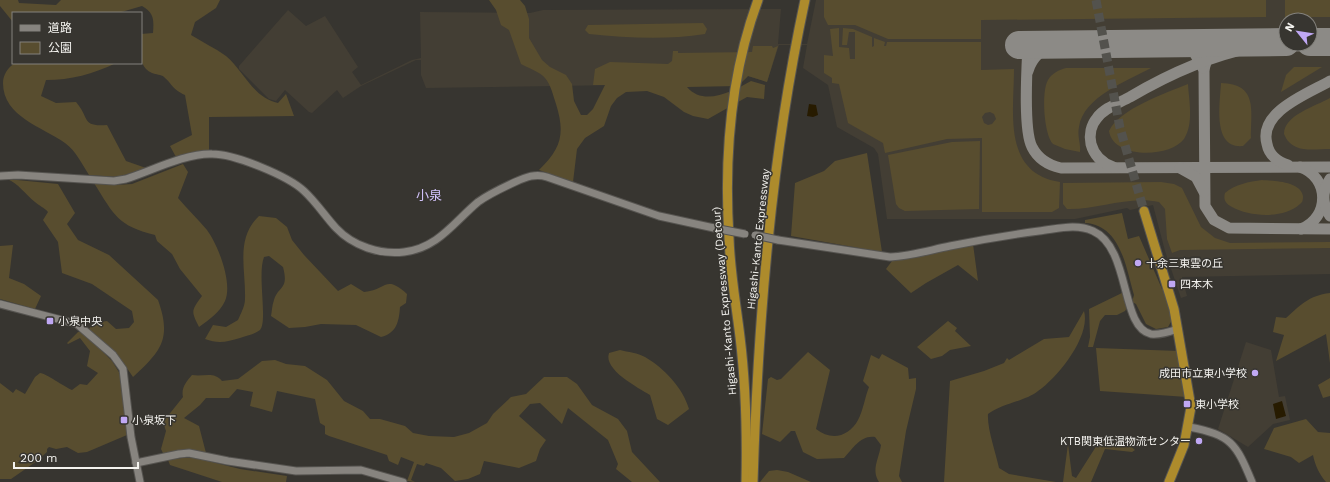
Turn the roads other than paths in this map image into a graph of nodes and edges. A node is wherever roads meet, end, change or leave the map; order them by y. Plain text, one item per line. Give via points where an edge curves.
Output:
1 (758, 0) edge
2 (805, 0) edge
3 (0, 176) edge
4 (1144, 211) tunnel mouth
5 (0, 304) edge
6 (1178, 329) junction
7 (1189, 427) junction
8 (136, 463) junction
9 (140, 482) edge
10 (403, 482) edge
11 (746, 482) edge
12 (753, 482) edge
13 (1169, 482) edge
14 (1252, 482) edge

1 - 11 highway, Higashi-Kanto Expressway (Detour) via 737,76 728,154 729,240 743,366 747,435
2 - 12 highway, Higashi-Kanto Expressway via 787,92 771,220 758,367
3 - 6 street, bridge via 114,181 199,155 231,156 299,187 346,237 368,248 386,252 406,252 428,246 443,236 478,202 526,177 537,175 658,216 778,240 890,257 908,256 991,238 1082,227 1098,234 1113,248 1133,316 1140,327 1152,334
4 - 6 highway
5 - 8 street via 76,324 87,331 119,363 126,378
6 - 7 highway via 1191,407
7 - 13 highway
7 - 14 street via 1211,431 1227,439 1242,458
8 - 9 street
8 - 10 street via 189,453 296,471 361,470

